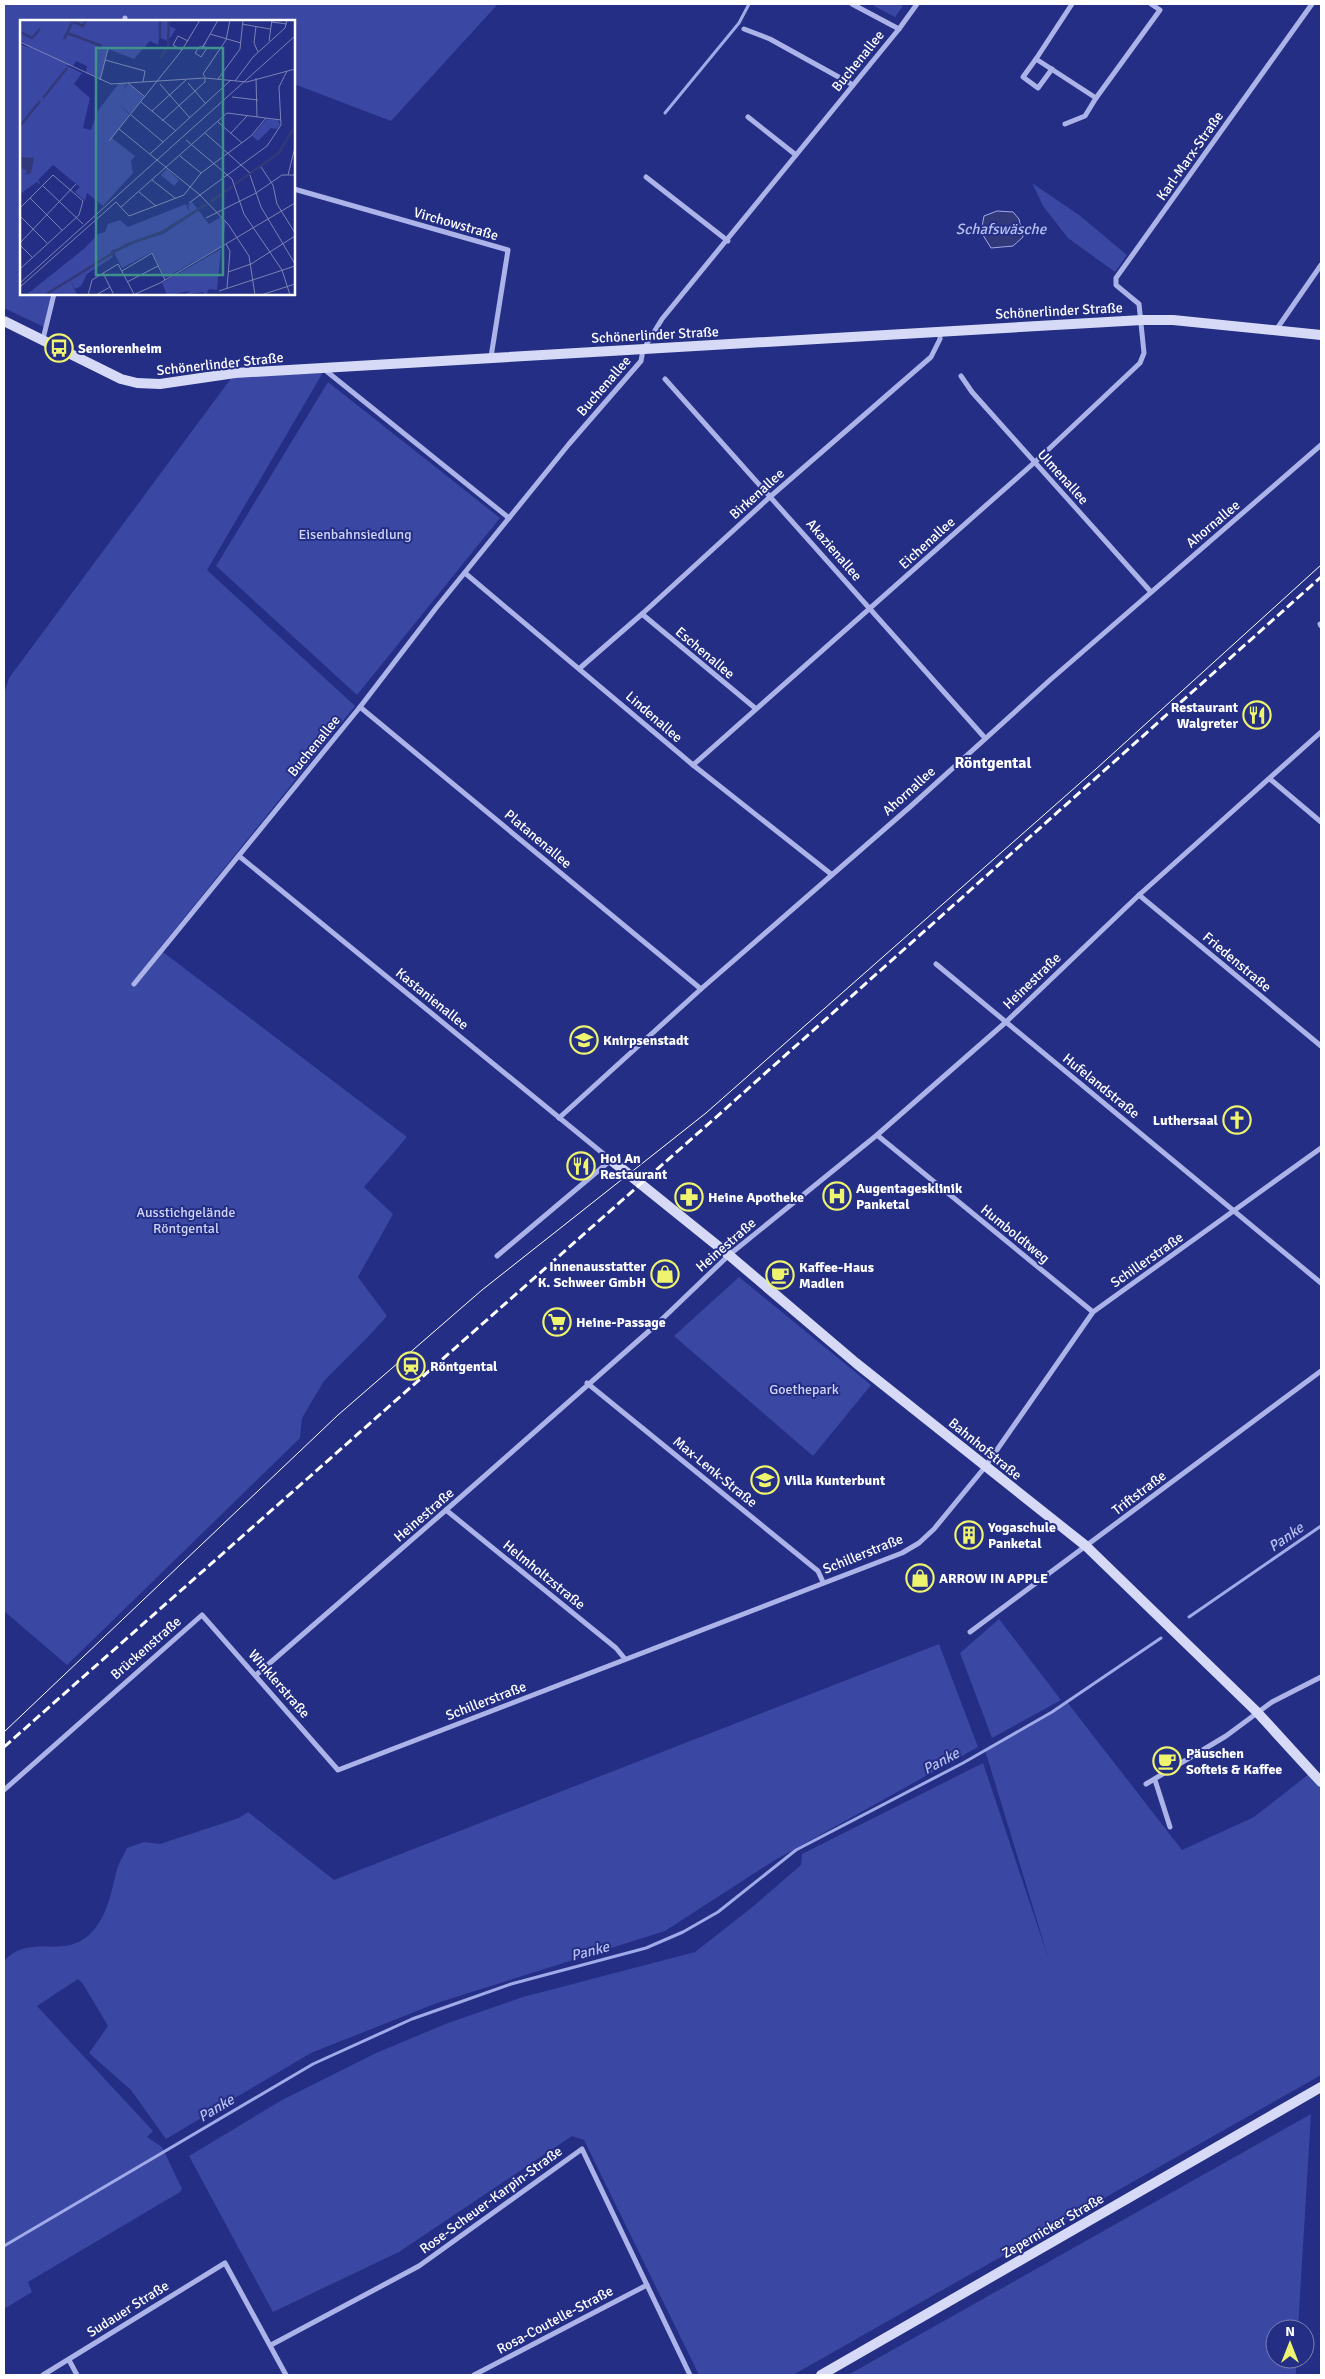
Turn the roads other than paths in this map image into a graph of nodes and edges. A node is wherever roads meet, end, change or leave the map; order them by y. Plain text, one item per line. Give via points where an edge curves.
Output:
1 (852, 4) edge
2 (917, 4) edge
3 (1072, 4) edge
4 (1151, 4) edge
5 (1312, 4) edge
6 (744, 29) dead end
7 (899, 29) junction
8 (1036, 59) junction
9 (1052, 69) junction
10 (853, 85) junction
11 (1096, 98) junction
12 (748, 117) dead end
13 (1065, 124) dead end
14 (796, 155) junction
15 (646, 177) dead end
16 (295, 189) edge
17 (728, 241) junction
18 (1321, 264) edge
19 (54, 295) edge
20 (1142, 320) junction
21 (4, 321) edge
22 (1276, 330) junction
23 (940, 332) junction
24 (1321, 335) edge
25 (43, 339) junction
26 (643, 350) junction
27 (491, 358) junction
28 (325, 369) junction
29 (961, 376) dead end
30 (665, 379) dead end
31 (1321, 444) edge
32 (1034, 462) junction
33 (771, 496) junction
34 (508, 518) junction
35 (464, 573) junction
36 (1151, 592) junction
37 (870, 608) junction
38 (642, 614) junction
39 (580, 668) junction
40 (360, 707) junction
41 (755, 708) junction
42 (1321, 732) edge
43 (985, 738) junction
44 (693, 765) junction
45 (1270, 779) junction
46 (1321, 822) edge
47 (239, 856) junction
48 (831, 874) junction
49 (1139, 895) junction
50 (936, 964) dead end
51 (134, 984) dead end
52 (701, 989) junction
53 (1006, 1022) junction
54 (1321, 1046) edge
55 (559, 1118) junction
56 (877, 1135) junction
57 (1321, 1148) edge
58 (611, 1160) junction
59 (1235, 1211) junction
60 (729, 1255) junction
61 (497, 1256) dead end
62 (1321, 1283) edge
63 (1093, 1312) junction
64 (1321, 1371) edge
65 (587, 1384) junction
66 (986, 1467) junction
67 (446, 1510) junction
68 (1086, 1546) junction
69 (823, 1582) junction
70 (202, 1615) joint
71 (970, 1632) dead end
72 (626, 1659) junction
73 (256, 1674) junction
74 (1321, 1677) edge
75 (1257, 1712) junction
76 (338, 1770) joint
77 (1155, 1780) junction
78 (1321, 1782) edge
79 (1146, 1784) dead end
80 (4, 1790) edge
81 (1170, 1827) dead end
82 (1321, 2087) edge
83 (647, 2285) junction
84 (270, 2345) junction
85 (69, 2360) junction
86 (43, 2375) edge
87 (77, 2375) edge
88 (286, 2375) edge
89 (474, 2375) edge
90 (690, 2375) edge
91 (821, 2375) edge

1 - 7 street
2 - 7 street, Buchenallee
3 - 8 street
4 - 11 street via 1160,10
5 - 20 street, Karl-Marx-Straße via 1116,278 1116,285 1139,304
6 - 10 street
7 - 10 street, Buchenallee
8 - 9 street
8 - 9 street via 1023,77 1038,88
9 - 11 street
10 - 14 street, Buchenallee
11 - 13 street via 1084,116
12 - 14 street
14 - 17 street, Buchenallee
15 - 17 street
16 - 27 street, Virchowstraße via 508,250
17 - 26 street, Buchenallee via 662,319
18 - 22 street
19 - 25 street
20 - 22 street, Schönerlinder Straße
20 - 23 street, Schönerlinder Straße
20 - 32 street, Eichenallee via 1144,353 1140,363
21 - 25 street, Schönerlinder Straße
22 - 24 street, Schönerlinder Straße
23 - 26 street, Schönerlinder Straße
23 - 33 street, Birkenallee via 931,358
25 - 28 street, Schönerlinder Straße via 121,379 149,385 236,373
26 - 27 street, Schönerlinder Straße
26 - 34 street, Buchenallee via 641,361
27 - 28 street, Schönerlinder Straße
28 - 34 street
29 - 32 street, Ulmenallee
30 - 33 street, Akazienallee
31 - 36 street, Ahornallee
32 - 36 street, Ulmenallee
32 - 37 street, Eichenallee
33 - 37 street, Akazienallee
33 - 38 street, Birkenallee
34 - 35 street, Buchenallee
35 - 39 street, Lindenallee
35 - 40 street, Buchenallee
36 - 43 street, Ahornallee
37 - 41 street, Eichenallee
37 - 43 street, Akazienallee
38 - 39 street, Birkenallee
38 - 41 street, Eschenallee
39 - 44 street, Lindenallee
40 - 47 street, Buchenallee
40 - 52 street, Platanenallee
41 - 44 street, Eichenallee
42 - 45 street, Heinestraße
43 - 48 street, Ahornallee
44 - 48 street, Lindenallee
45 - 46 street
45 - 49 street, Heinestraße
47 - 51 street, Buchenallee
47 - 55 street, Kastanienallee
48 - 52 street, Ahornallee
49 - 53 street, Heinestraße
49 - 54 street, Friedenstraße
50 - 53 street, Hufelandstraße
52 - 55 street, Ahornallee
53 - 56 street, Heinestraße
53 - 59 street, Hufelandstraße
55 - 58 street, Kastanienallee
56 - 60 street, Heinestraße
56 - 63 street, Humboldtweg
57 - 59 street, Schillerstraße
58 - 60 street, Bahnhofstraße
58 - 61 street
59 - 62 street, Hufelandstraße
59 - 63 street, Schillerstraße
60 - 65 street, Heinestraße via 657,1324
60 - 66 street, Bahnhofstraße
63 - 66 street, Schillerstraße
64 - 68 street, Triftstraße
65 - 67 street, Heinestraße
65 - 69 street, Max-Lenk-Straße via 818,1571
66 - 68 street, Bahnhofstraße
66 - 69 street, Schillerstraße via 934,1530 919,1543 902,1553
67 - 72 street, Helmholtzstraße
67 - 73 street, Heinestraße
68 - 71 street, Triftstraße
68 - 75 street, Bahnhofstraße
69 - 72 street, Schillerstraße
70 - 73 street, Winklerstraße
70 - 80 street, Brückenstraße
72 - 76 street, Schillerstraße
73 - 76 street, Winklerstraße
74 - 75 street
75 - 77 street via 1226,1736
75 - 78 street, Bahnhofstraße
77 - 79 street
77 - 81 street
82 - 91 street, Zepernicker Straße
83 - 84 street, Rose-Scheuer-Karpin-Straße via 582,2148 419,2266
83 - 89 street, Rosa-Coutelle-Straße
83 - 90 street, Rose-Scheuer-Karpin-Straße
84 - 85 street, Sudauer Straße via 225,2263
84 - 88 street
85 - 86 street, Sudauer Straße
85 - 87 street

